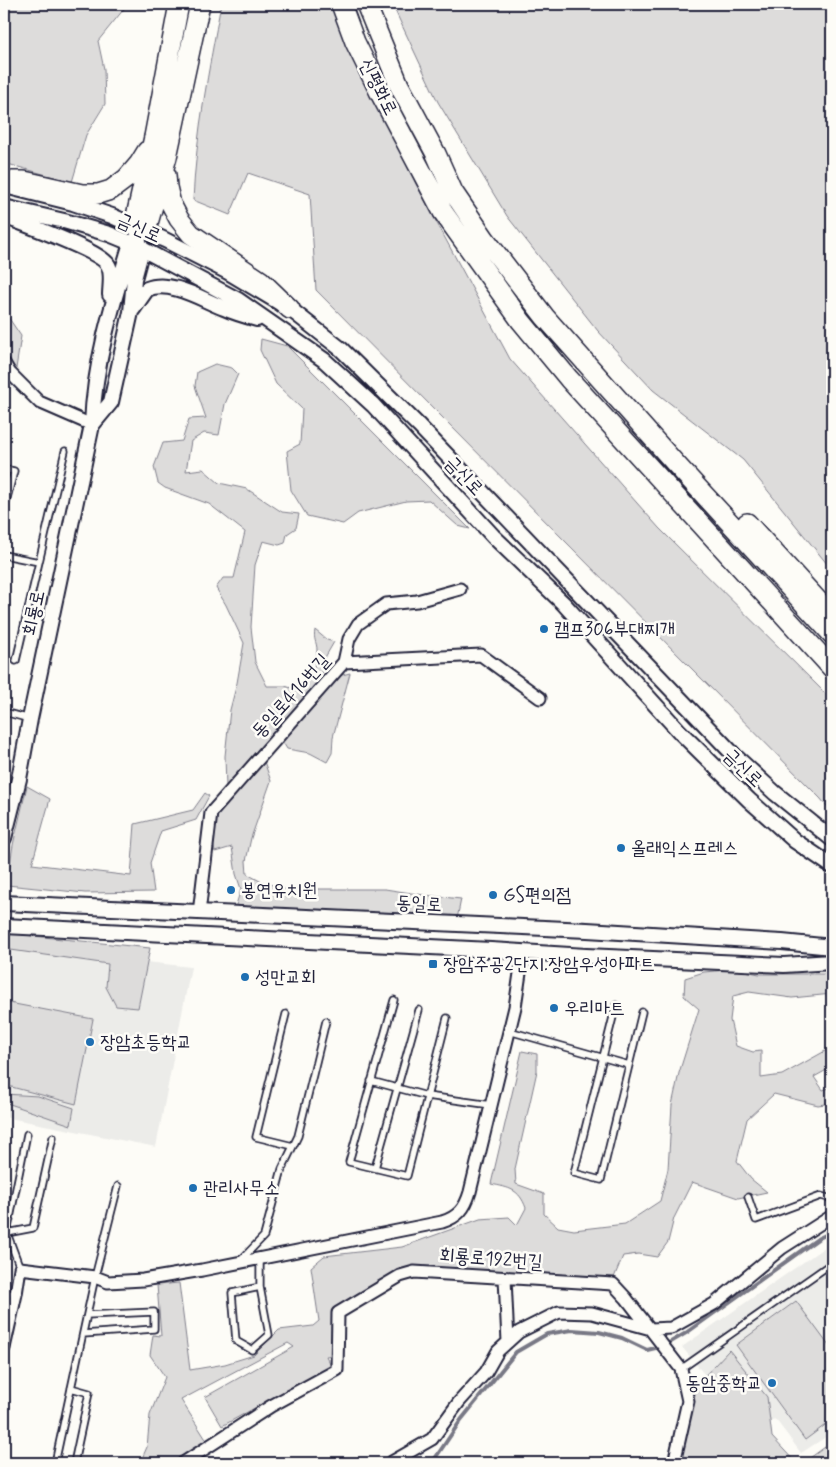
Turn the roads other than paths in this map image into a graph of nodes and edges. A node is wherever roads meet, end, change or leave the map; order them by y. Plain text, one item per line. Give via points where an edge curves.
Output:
1 (179, 4) edge
2 (200, 4) edge
3 (341, 4) edge
4 (366, 4) edge
5 (154, 137) junction
6 (436, 154) junction
7 (166, 157) junction
8 (420, 167) junction
9 (4, 181) edge
10 (4, 186) edge
11 (4, 207) edge
12 (4, 216) edge
13 (138, 237) junction
14 (290, 309) junction
15 (131, 312) junction
16 (110, 316) junction
17 (273, 324) junction
18 (4, 362) edge
19 (92, 425) junction
20 (65, 451) dead end
21 (672, 466) junction
22 (4, 469) edge
23 (4, 510) edge
24 (4, 555) edge
25 (39, 562) junction
26 (460, 589) dead end
27 (832, 616) edge
28 (832, 634) edge
29 (832, 648) edge
30 (16, 661) dead end
31 (344, 662) junction
32 (832, 668) edge
33 (540, 698) dead end
34 (4, 712) edge
35 (30, 719) junction
36 (4, 838) edge
37 (832, 839) edge
38 (832, 866) edge
39 (4, 903) edge
40 (199, 913) junction
41 (4, 926) edge
42 (782, 942) junction
43 (832, 942) edge
44 (832, 947) edge
45 (523, 953) junction
46 (832, 962) edge
47 (784, 964) junction
48 (832, 968) edge
49 (394, 1000) dead end
50 (616, 1005) dead end
51 (419, 1010) dead end
52 (642, 1012) dead end
53 (286, 1014) dead end
54 (447, 1018) dead end
55 (326, 1021) dead end
56 (509, 1031) junction
57 (603, 1059) junction
58 (629, 1065) junction
59 (371, 1081) junction
60 (398, 1088) junction
61 (427, 1096) junction
62 (491, 1104) junction
63 (27, 1134) dead end
64 (54, 1137) dead end
65 (293, 1146) junction
66 (375, 1168) junction
67 (118, 1186) dead end
68 (748, 1197) dead end
69 (832, 1199) edge
70 (832, 1216) edge
71 (7, 1233) junction
72 (260, 1258) junction
73 (240, 1262) junction
74 (832, 1263) edge
75 (20, 1268) junction
76 (95, 1277) junction
77 (505, 1278) junction
78 (260, 1287) junction
79 (4, 1293) edge
80 (16, 1294) junction
81 (86, 1315) junction
82 (653, 1332) junction
83 (83, 1334) junction
84 (508, 1342) junction
85 (4, 1348) edge
86 (679, 1367) junction
87 (71, 1388) junction
88 (55, 1463) edge
89 (74, 1463) edge
90 (183, 1463) edge
91 (390, 1463) edge
92 (674, 1463) edge

1 - 5 highway
2 - 7 highway
3 - 8 highway, 신평화로 via 379,92
4 - 6 highway, 신평화로 via 396,79
5 - 9 highway via 130,175 103,193 88,195 24,181
5 - 13 highway
6 - 21 highway via 453,192 484,239 545,317
6 - 27 highway via 499,243 580,340
7 - 13 highway
7 - 14 highway via 169,196 175,212 188,230 199,241 261,281
8 - 21 highway via 540,327
8 - 32 highway via 443,212 527,328 569,379
10 - 13 street, 금신로 via 112,216
11 - 13 street, 금신로 via 108,234
12 - 16 street via 105,261 110,272
13 - 14 street, 금신로 via 228,272
13 - 15 street, 회룡로
13 - 16 street, 회룡로
13 - 17 street, 금신로
14 - 37 street, 금신로 via 341,350 419,426 735,756
15 - 17 street via 147,289 158,286 198,296
15 - 19 street, 회룡로 via 111,402
16 - 19 street, 회룡로 via 93,396
17 - 38 street, 금신로 via 324,360 373,405 494,536 563,603 680,732 795,841
18 - 19 street via 10,373 39,402
19 - 35 street, 회룡로
20 - 25 lane
21 - 28 highway
21 - 29 highway
22 - 23 lane via 14,471
24 - 25 lane
25 - 30 lane
26 - 31 street via 417,601 386,604 358,624 349,639
31 - 33 street, 동일로416번길 via 481,655
31 - 40 street, 동일로416번길 via 211,813
34 - 35 lane
35 - 36 street, 회룡로 via 20,779
39 - 40 street, 동일로
40 - 42 street, 동일로
41 - 45 street
42 - 43 street
42 - 44 street, 동일로
45 - 47 street
45 - 56 street
46 - 47 street
47 - 48 street
49 - 59 lane
50 - 57 lane
51 - 60 lane
52 - 58 lane
53 - 65 lane via 256,1137
54 - 61 lane
55 - 65 lane
56 - 57 lane
56 - 62 street
57 - 58 lane
57 - 58 lane via 574,1173 601,1180
59 - 60 lane
59 - 66 lane via 349,1162
60 - 61 lane
60 - 66 lane
61 - 62 lane
61 - 66 lane via 407,1176
62 - 72 street via 470,1192 459,1214 442,1222
63 - 71 lane
64 - 71 lane via 33,1228
65 - 73 lane via 282,1168 264,1236
67 - 76 lane
68 - 69 lane via 756,1220 821,1196
70 - 82 street via 782,1248 714,1304 671,1328
71 - 75 lane
72 - 73 street
72 - 78 lane
73 - 76 street via 143,1280 108,1282
74 - 86 lane
75 - 76 street
75 - 80 street
76 - 81 lane
77 - 82 street, 회룡로192번길 via 613,1284
77 - 84 street
77 - 90 street, 회룡로192번길 via 414,1272 400,1276 338,1313 338,1370 271,1406
78 - 78 lane via 269,1335 252,1350 236,1341 232,1293
79 - 80 lane
80 - 85 street
81 - 83 lane
81 - 83 lane via 154,1312 154,1329
82 - 84 street via 592,1313 559,1312 519,1332
82 - 86 street, 회룡로192번길
83 - 87 lane
84 - 91 street via 432,1439
86 - 92 street via 688,1401
87 - 88 lane
87 - 89 lane via 89,1393

